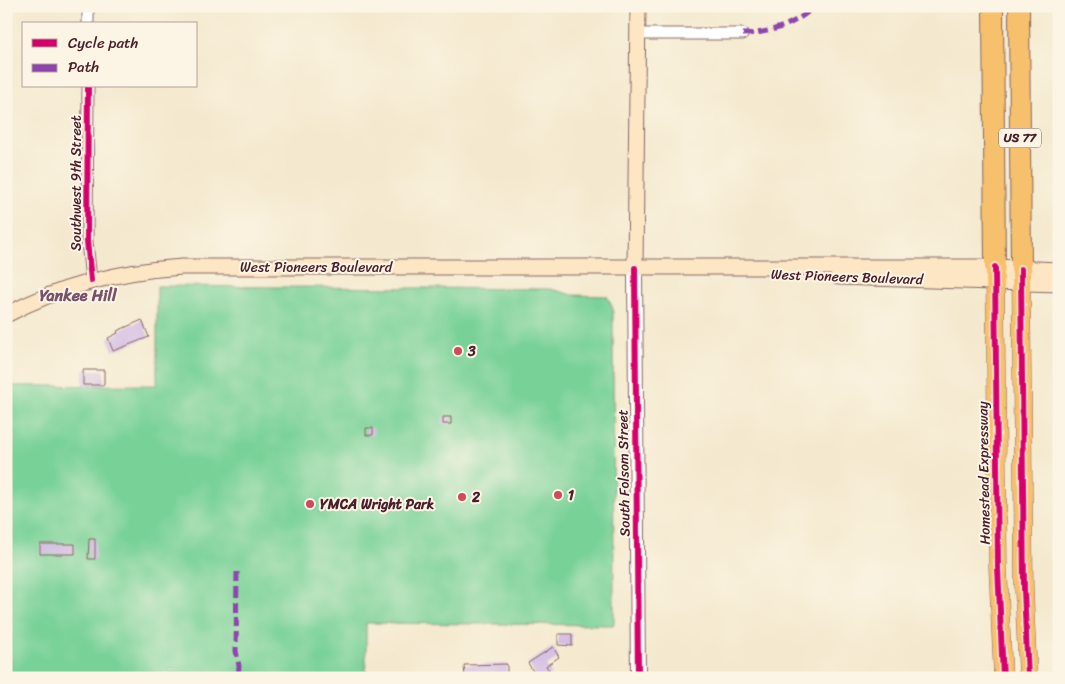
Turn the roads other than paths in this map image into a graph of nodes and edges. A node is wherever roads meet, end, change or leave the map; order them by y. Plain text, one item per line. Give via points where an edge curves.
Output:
1 (88, 6) edge
2 (638, 6) edge
3 (993, 6) edge
4 (1019, 6) edge
5 (88, 22) edge
6 (637, 34) junction
7 (743, 34) dead end
8 (88, 88) edge
9 (634, 268) junction
10 (1059, 270) edge
11 (995, 274) junction
12 (1021, 276) junction
13 (91, 280) junction
14 (1059, 284) edge
15 (6, 315) edge
16 (638, 678) edge
17 (1003, 678) edge
18 (1028, 678) edge

1 - 5 street
2 - 6 main road, South Folsom Street
3 - 11 highway, Homestead Expressway / US 77
4 - 12 highway, US 77
6 - 7 street
6 - 9 main road, South Folsom Street
8 - 13 street, Southwest 9th Street via 87,240
9 - 11 main road, West Pioneers Boulevard
9 - 13 main road, West Pioneers Boulevard via 182,267 136,271
9 - 16 street, South Folsom Street
10 - 12 main road, West Pioneers Boulevard
11 - 12 main road, West Pioneers Boulevard
11 - 17 highway, Homestead Expressway / US 77 via 998,567
12 - 14 main road, West Pioneers Boulevard
12 - 18 highway, US 77
13 - 15 main road, West Pioneers Boulevard via 55,292

